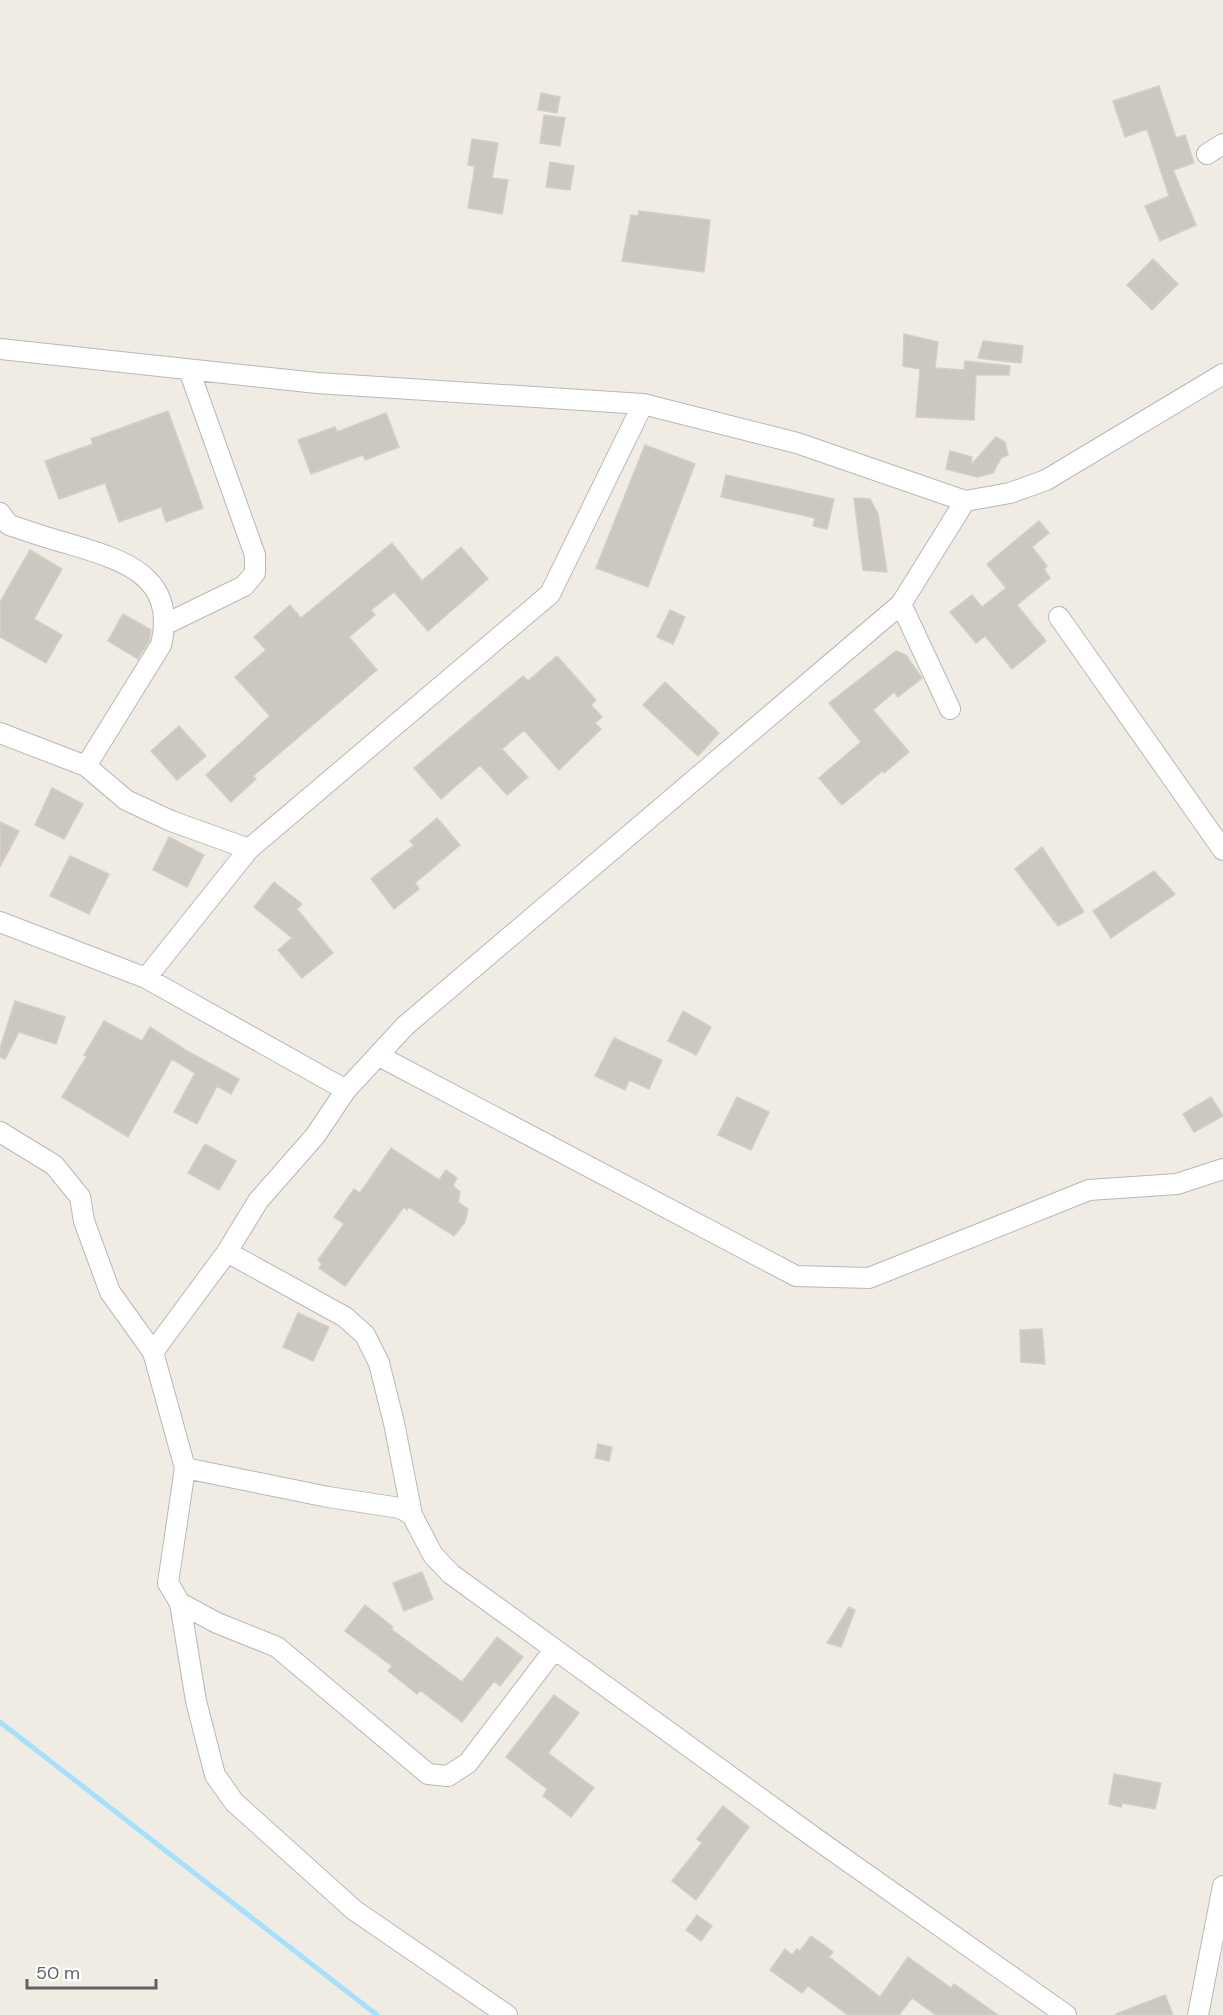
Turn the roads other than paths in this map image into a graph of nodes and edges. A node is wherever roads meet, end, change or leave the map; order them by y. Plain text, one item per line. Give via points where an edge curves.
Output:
1 (0, 349) edge
2 (189, 370) junction
3 (1223, 374) edge
4 (643, 404) junction
5 (965, 501) junction
6 (0, 513) edge
7 (901, 604) junction
8 (1059, 617) dead end
9 (166, 624) junction
10 (950, 709) dead end
11 (0, 734) edge
12 (86, 766) junction
13 (249, 849) junction
14 (1223, 850) edge
15 (0, 922) edge
16 (146, 978) junction
17 (379, 1056) junction
18 (346, 1090) junction
19 (0, 1132) edge
20 (1223, 1169) edge
21 (227, 1252) junction
22 (153, 1352) junction
23 (185, 1468) junction
24 (412, 1515) junction
25 (180, 1603) junction
26 (554, 1650) junction
27 (1223, 1886) edge
28 (1216, 1950) edge
29 (507, 2015) edge
30 (1066, 2015) edge
31 (1198, 2015) edge

1 - 2 street
2 - 4 street via 317,383
2 - 9 street via 255,555 255,573 244,586
3 - 5 street via 1046,480 1010,493
4 - 5 street via 796,443
4 - 13 street via 550,594
5 - 7 street
6 - 9 street via 9,525 129,564 152,584
7 - 10 street
7 - 17 street via 405,1026
8 - 14 street
9 - 12 street via 161,645
11 - 12 street
12 - 13 street via 126,801
13 - 16 street
15 - 16 street
16 - 18 street
17 - 18 street
17 - 20 street via 796,1276 869,1278 1089,1190 1177,1184
18 - 21 street via 315,1136 258,1201
19 - 22 street via 54,1165 80,1197 84,1221 110,1292
21 - 22 street
21 - 24 street via 345,1317 365,1335 379,1363
22 - 23 street
23 - 24 street via 400,1508
23 - 25 street via 168,1583
24 - 26 street via 433,1555 451,1574
25 - 26 street via 277,1647 428,1774 448,1776 468,1763
25 - 29 street via 196,1701 215,1775 234,1802 354,1910
26 - 30 street
27 - 28 street
28 - 31 street

